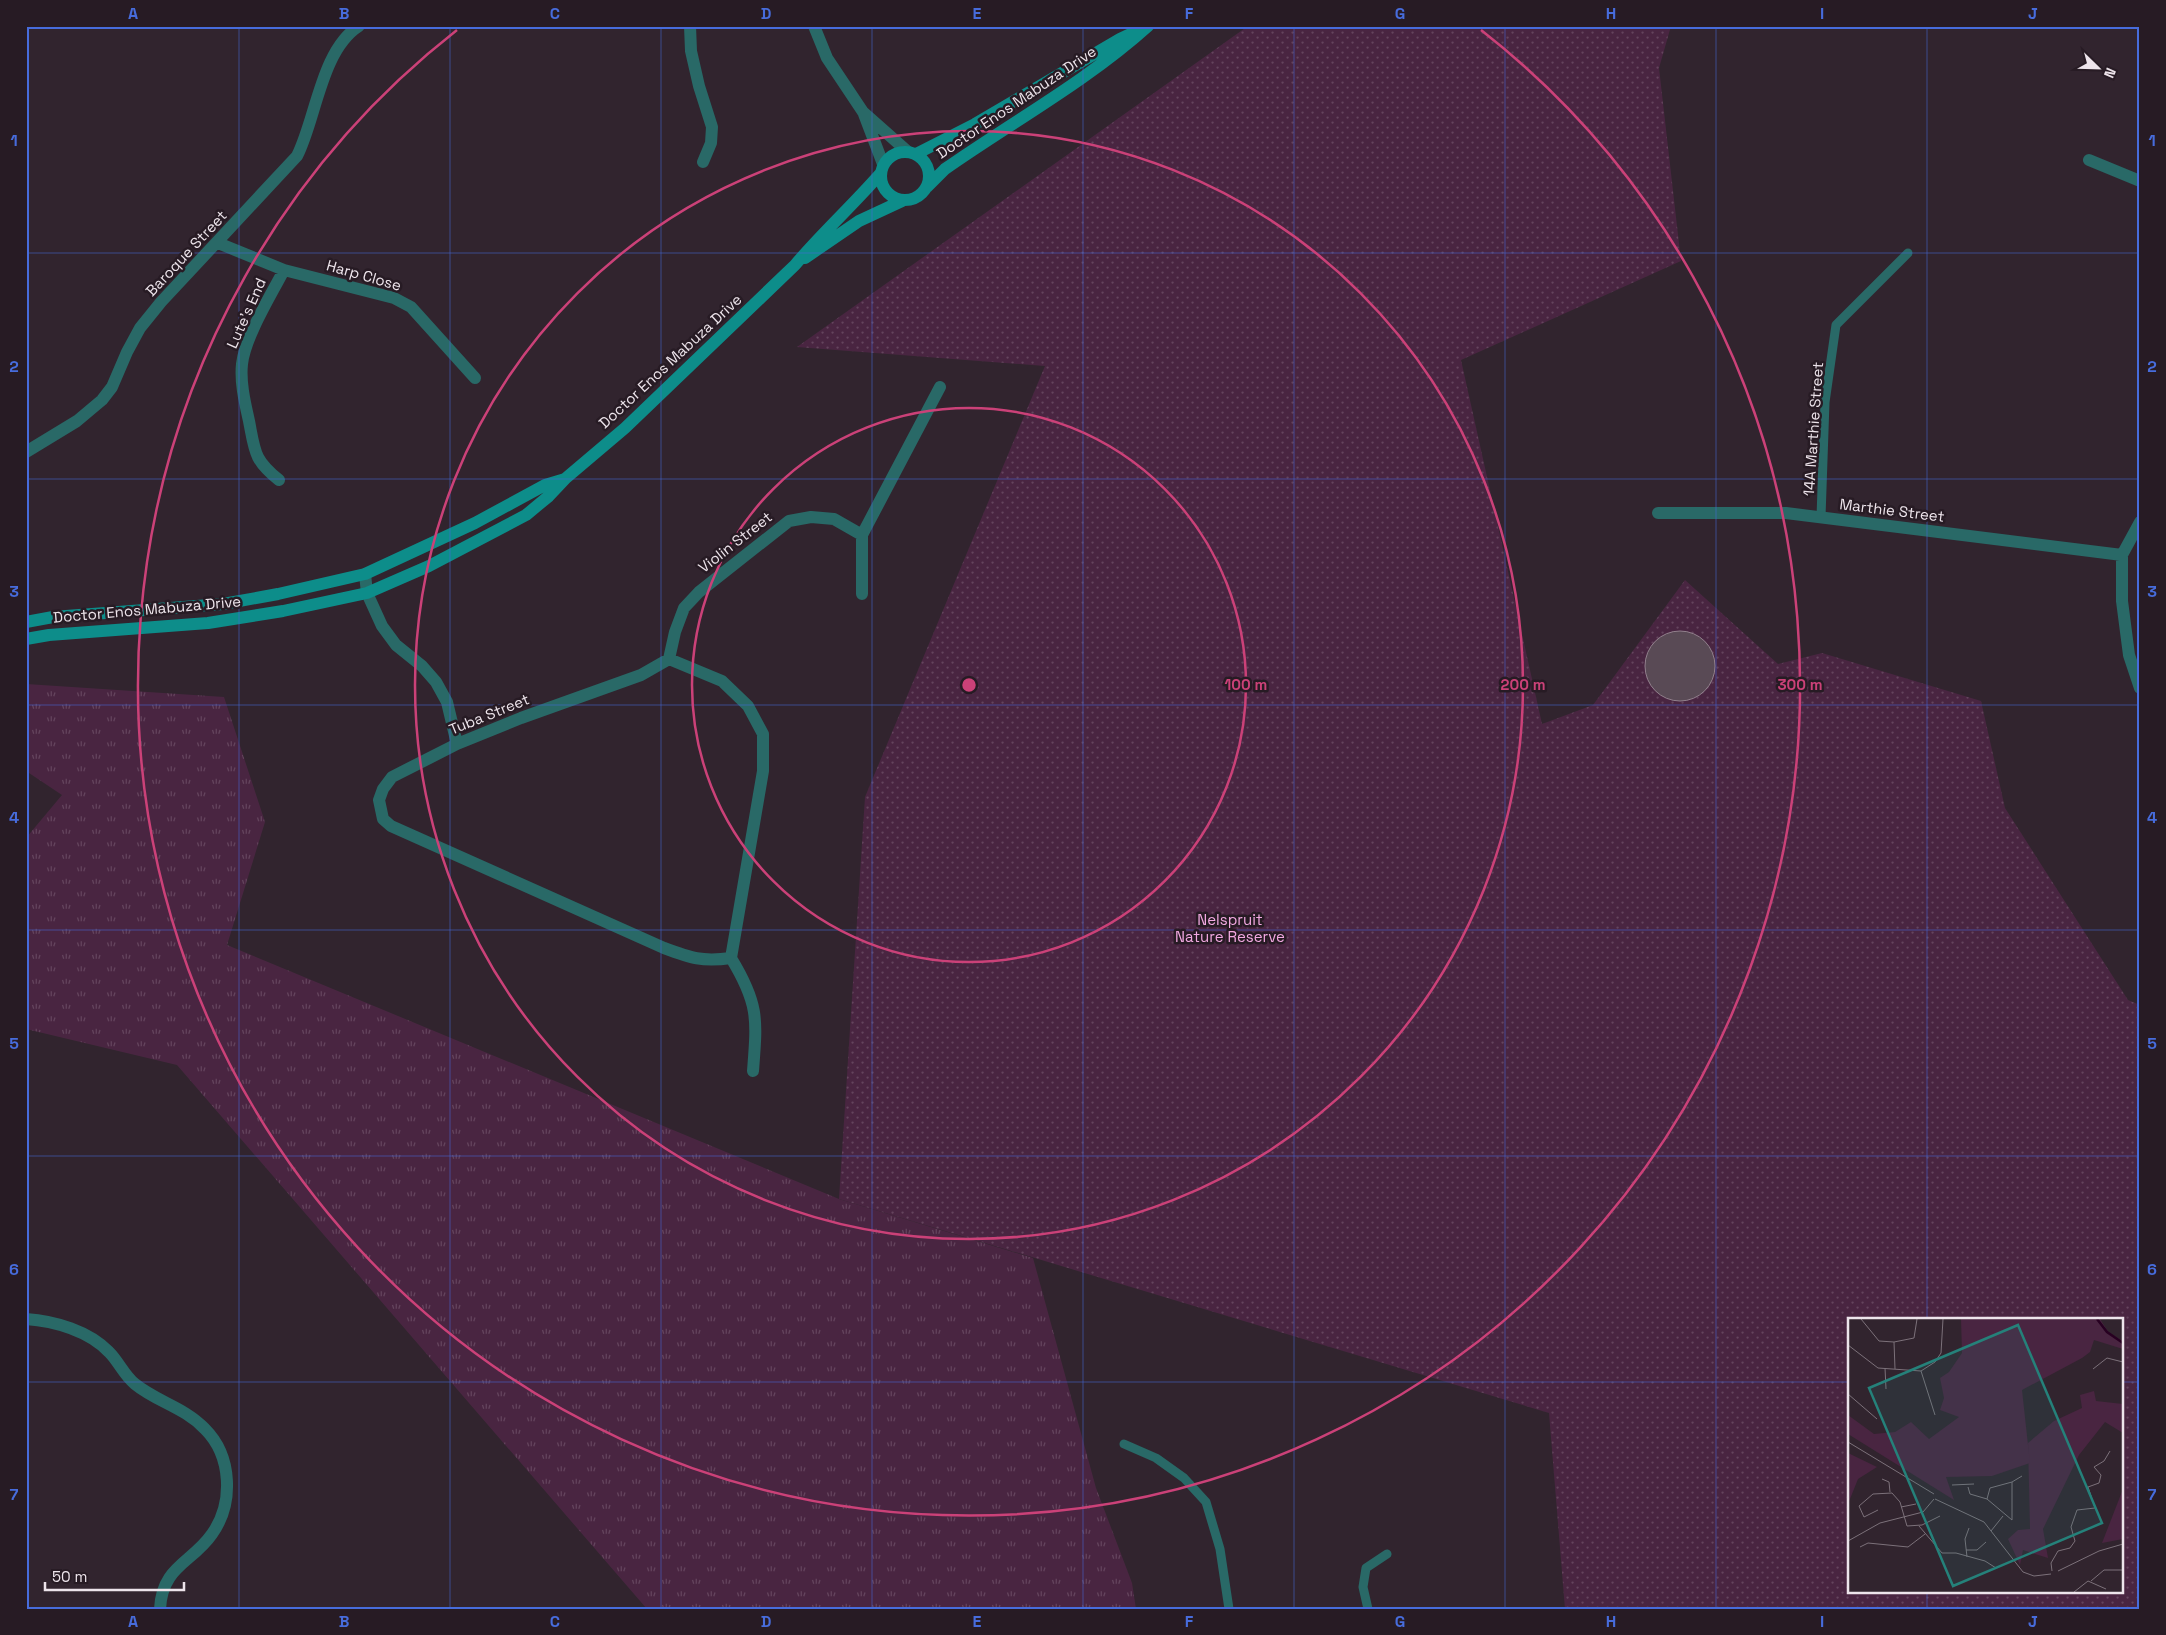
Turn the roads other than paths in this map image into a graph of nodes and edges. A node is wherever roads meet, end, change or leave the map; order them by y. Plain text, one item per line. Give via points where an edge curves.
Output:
1 (359, 26) edge
2 (690, 26) edge
3 (814, 26) edge
4 (1148, 26) edge
5 (863, 112) junction
6 (912, 152) junction
7 (2089, 160) dead end
8 (703, 162) dead end
9 (882, 169) junction
10 (2140, 181) edge
11 (927, 187) junction
12 (902, 201) junction
13 (218, 243) junction
14 (1908, 253) dead end
15 (795, 265) junction
16 (284, 270) junction
17 (475, 378) dead end
18 (940, 387) dead end
19 (26, 452) edge
20 (566, 478) junction
21 (279, 480) dead end
22 (1658, 513) dead end
23 (1821, 517) junction
24 (2140, 522) edge
25 (862, 536) junction
26 (2122, 555) junction
27 (365, 574) junction
28 (367, 593) junction
29 (862, 594) dead end
30 (26, 622) edge
31 (26, 639) edge
32 (669, 659) junction
33 (2140, 688) edge
34 (457, 744) junction
35 (731, 958) junction
36 (754, 1072) dead end
37 (26, 1319) edge
38 (1124, 1444) dead end
39 (1387, 1554) dead end
40 (160, 1609) edge
41 (1229, 1609) edge
42 (1368, 1609) edge

1 - 13 street, Baroque Street via 336,52 315,98 305,141 297,156
2 - 8 street via 691,51 712,127 711,143
3 - 5 street via 827,58
4 - 6 main road, Doctor Enos Mabuza Drive via 1120,38 975,124
4 - 11 main road, Doctor Enos Mabuza Drive via 1126,46 945,169
5 - 6 street
5 - 9 street
6 - 9 main road via 898,152 889,157
6 - 11 main road via 924,160 928,168 930,178
7 - 10 street
9 - 12 main road via 881,183 886,192
9 - 15 main road, Doctor Enos Mabuza Drive via 861,196 817,238
11 - 12 main road via 912,200
12 - 15 main road, Doctor Enos Mabuza Drive via 859,221
13 - 16 street, Harp Close
13 - 19 street, Baroque Street via 140,328 112,387 102,400 77,421
14 - 23 lane, 14A Marthie Street via 1836,325 1825,402
15 - 20 main road, Doctor Enos Mabuza Drive via 625,428
16 - 17 street, Harp Close via 394,298 411,307
16 - 21 street, Lute's End via 247,344 242,364 242,386 255,454 263,467
18 - 25 street
20 - 27 main road, Doctor Enos Mabuza Drive via 545,485 475,523
20 - 28 main road, Doctor Enos Mabuza Drive via 526,515 429,566
22 - 23 street, Marthie Street via 1786,513
23 - 26 street, Marthie Street
24 - 26 street
25 - 29 street
25 - 32 street, Violin Street via 834,519 811,517 789,521 699,592 684,608 674,632
26 - 33 street via 2122,601 2129,655
27 - 28 street
27 - 30 main road, Doctor Enos Mabuza Drive via 223,604 53,617
28 - 31 main road, Doctor Enos Mabuza Drive via 208,623
28 - 34 street via 382,626 396,645 436,682 447,702
32 - 34 street, Tuba Street via 641,675
32 - 35 street via 722,681 748,706 763,734 763,771
34 - 35 street, Tuba Street via 392,777 379,800 383,819 391,826 664,948 709,961
35 - 36 street via 753,1002 757,1025
37 - 40 street via 86,1334 110,1352 122,1371 136,1384 184,1410 206,1429 220,1449 228,1478 226,1504 212,1534 170,1574 160,1596
38 - 41 lane via 1156,1458 1184,1478 1206,1502 1220,1549
39 - 42 lane via 1366,1568 1363,1587

